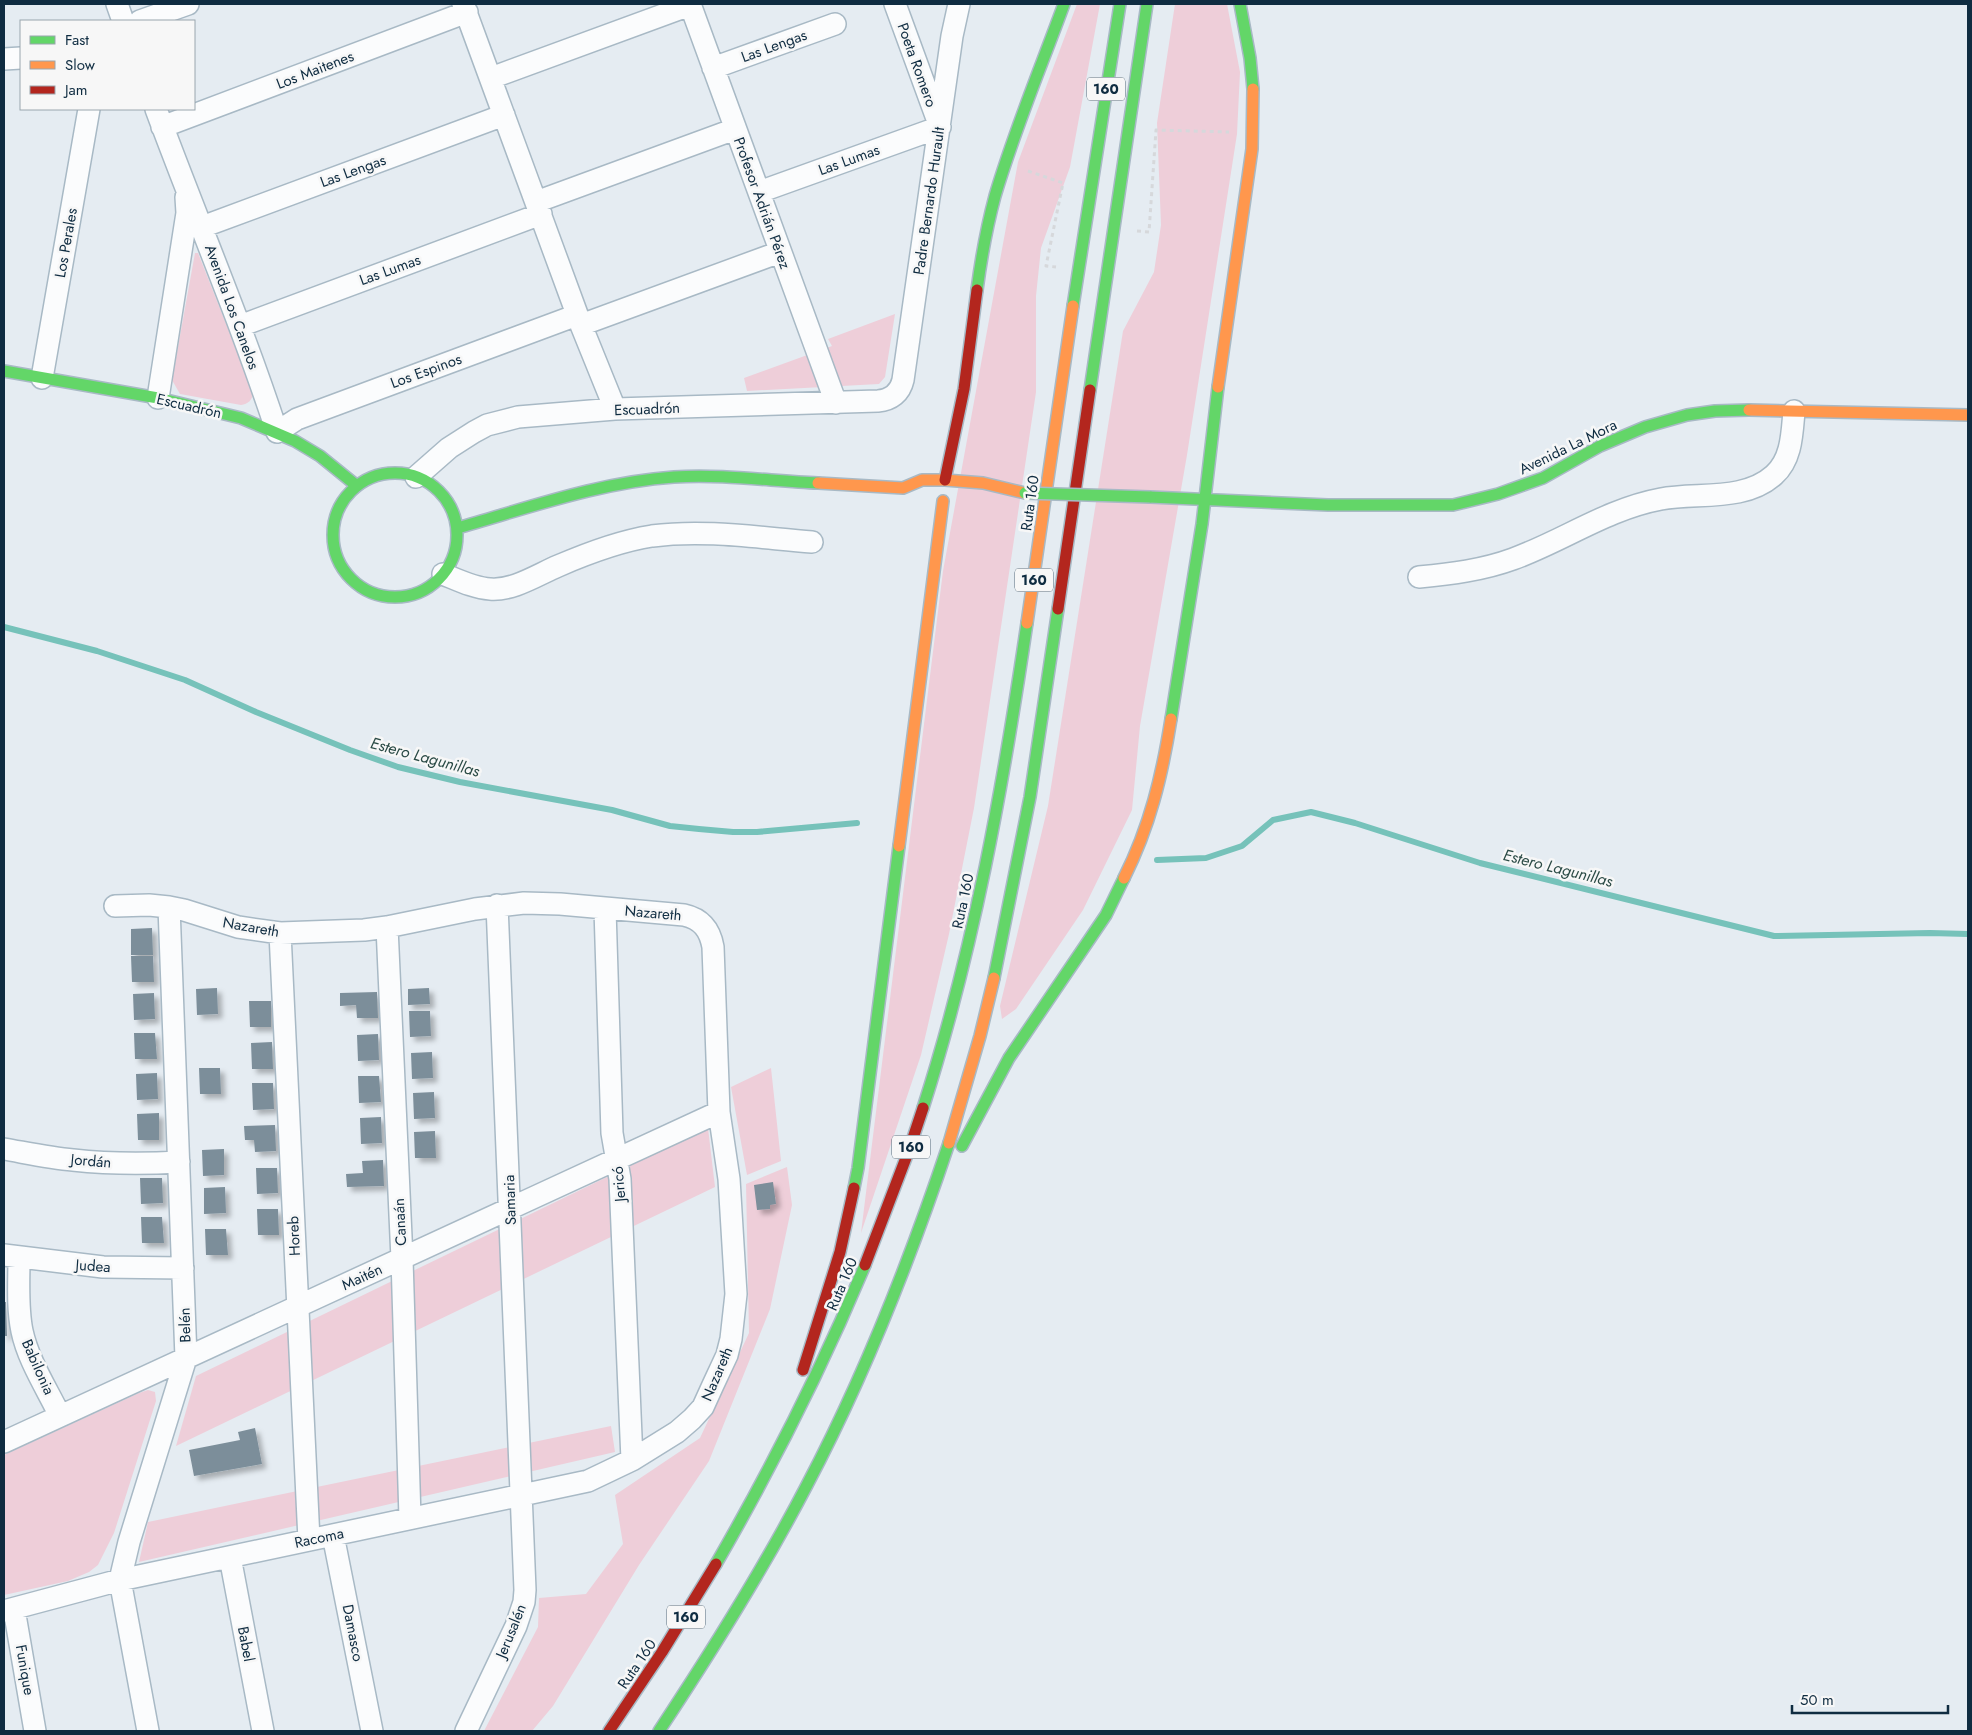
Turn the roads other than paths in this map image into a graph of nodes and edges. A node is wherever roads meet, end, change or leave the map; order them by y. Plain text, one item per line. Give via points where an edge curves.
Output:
1 (117, 4) edge
2 (188, 4) edge
3 (690, 4) edge
4 (895, 4) edge
5 (959, 4) edge
6 (1064, 4) edge
7 (1120, 4) edge
8 (1147, 4) edge
9 (1240, 4) edge
10 (465, 8) edge
11 (123, 20) edge
12 (143, 20) edge
13 (835, 24) dead end
14 (20, 58) edge
15 (4, 59) edge
16 (713, 68) junction
17 (491, 78) junction
18 (195, 105) edge
19 (89, 110) edge
20 (181, 110) edge
21 (504, 115) junction
22 (159, 118) edge
23 (940, 127) junction
24 (735, 129) junction
25 (183, 184) junction
26 (759, 192) junction
27 (538, 208) junction
28 (202, 227) junction
29 (780, 252) junction
30 (579, 320) junction
31 (240, 326) junction
32 (4, 371) edge
33 (42, 378) junction
34 (895, 395) joint
35 (158, 398) junction
36 (836, 403) junction
37 (615, 410) junction
38 (1794, 411) junction
39 (1968, 415) edge
40 (277, 432) junction
41 (416, 476) junction
42 (945, 480) junction
43 (357, 486) junction
44 (903, 488) junction
45 (1025, 493) junction
46 (915, 495) dead end
47 (992, 498) dead end
48 (928, 500) dead end
49 (1205, 500) junction
50 (457, 528) junction
51 (812, 542) dead end
52 (443, 574) junction
53 (1419, 577) dead end
54 (497, 905) junction
55 (114, 906) dead end
56 (169, 907) junction
57 (605, 909) junction
58 (387, 927) junction
59 (280, 933) junction
60 (719, 1112) junction
61 (4, 1149) edge
62 (616, 1160) junction
63 (179, 1162) junction
64 (510, 1209) junction
65 (916, 1239) junction
66 (11, 1256) edge
67 (402, 1258) junction
68 (183, 1268) junction
69 (297, 1307) junction
70 (186, 1358) junction
71 (60, 1416) junction
72 (4, 1442) edge
73 (632, 1460) junction
74 (521, 1495) junction
75 (755, 1498) junction
76 (410, 1518) junction
77 (333, 1535) junction
78 (309, 1540) junction
79 (230, 1557) junction
80 (120, 1580) junction
81 (9, 1610) edge
82 (36, 1731) edge
83 (148, 1731) edge
84 (263, 1731) edge
85 (372, 1731) edge
86 (466, 1731) edge
87 (609, 1731) edge
88 (659, 1731) edge

1 - 11 street
2 - 12 street
3 - 16 street, Profesor Adrián Pérez
3 - 17 street
4 - 23 street, Poeta Romero
5 - 23 street, Padre Bernardo Hurault
6 - 42 main road via 993,205 981,262 964,389
7 - 75 main road, Ruta 160 / 160 via 1004,774 975,923 913,1139 870,1256 812,1388
8 - 65 main road, 160 via 1045,703 1006,927 961,1106
9 - 49 main road via 1254,84 1255,116
10 - 17 street
10 - 18 street, Los Maitenes
13 - 16 street, Las Lengas
14 - 15 street
16 - 24 street, Profesor Adrián Pérez
17 - 21 street
19 - 33 street, Los Perales
20 - 22 street, Los Maitenes
21 - 27 street
21 - 28 street, Las Lengas
22 - 25 street, Avenida Los Canelos
23 - 26 street, Las Lumas
23 - 34 street, Padre Bernardo Hurault via 902,386
24 - 26 street, Profesor Adrián Pérez
24 - 27 street
25 - 28 street, Avenida Los Canelos
25 - 35 street, Avenida Los Canelos via 187,213
26 - 29 street, Profesor Adrián Pérez
27 - 30 street
27 - 31 street, Las Lumas
28 - 31 street, Avenida Los Canelos
29 - 30 street
29 - 36 street, Profesor Adrián Pérez
30 - 37 street
30 - 40 street, Los Espinos via 297,419
31 - 40 street, Avenida Los Canelos
32 - 33 main road, Escuadrón
33 - 35 main road, Escuadrón
34 - 36 street, Escuadrón via 884,401
35 - 40 main road, Escuadrón via 241,418
36 - 37 street, Escuadrón
37 - 41 street, Escuadrón via 518,417 487,426 449,448
38 - 39 main road, Avenida La Mora
38 - 49 main road, Avenida La Mora via 1715,411 1666,420 1600,446 1543,478 1453,505
38 - 53 street via 1788,455 1775,475 1759,486 1738,493 1688,495 1632,506 1512,560 1480,569
40 - 43 main road, Escuadrón via 320,456
41 - 43 main road via 385,474
41 - 50 main road via 444,496
42 - 44 main road via 922,480
42 - 45 main road via 983,483
43 - 52 main road via 339,509 334,528 338,557 347,574 371,592 390,597 420,592
44 - 46 main road
44 - 50 main road via 707,477 659,478 590,490
45 - 47 main road
45 - 49 main road, Avenida La Mora, bridge
48 - 75 main road via 947,501 858,1168 840,1252 797,1385
49 - 65 main road via 1163,764 1155,801 1134,858 1090,942 1005,1065
50 - 52 main road via 456,548
51 - 52 street via 709,534 652,536 590,553 498,589 482,588
54 - 57 street, Nazareth via 542,903
54 - 58 street, Nazareth
54 - 64 street, Samaria
55 - 56 street, Nazareth
56 - 59 street, Nazareth via 238,927
56 - 63 street, Belén
57 - 60 street, Nazareth via 684,915 698,920 708,931 713,948
57 - 62 street, Jericó via 612,1133
58 - 59 street, Nazareth
58 - 67 street, Canaán
59 - 69 street, Horeb
60 - 62 street, Maitén
60 - 73 street, Nazareth via 729,1178 736,1294 731,1339 722,1367 702,1407 677,1432
61 - 63 street, Jordán via 101,1163
62 - 64 street, Maitén
62 - 73 street, Jericó via 620,1179
63 - 68 street, Belén
64 - 67 street, Maitén
64 - 74 street, Samaria
65 - 88 main road, 160 via 873,1348 803,1496 730,1622
66 - 68 street, Judea via 104,1267
66 - 71 street, Babilonia via 27,1347
67 - 69 street, Maitén
67 - 76 street, Canaán
68 - 70 street, Belén
69 - 70 street, Maitén
69 - 78 street, Horeb
70 - 71 street, Maitén
70 - 80 street, Belén
71 - 72 street, Maitén
73 - 74 street, Racoma via 588,1481
74 - 76 street, Racoma
74 - 86 street, Jerusalén via 526,1577 524,1602 516,1626
75 - 87 main road, Ruta 160 / 160 via 694,1603
76 - 77 street, Racoma
77 - 78 street, Racoma
77 - 85 street, Damasco
78 - 79 street, Racoma
79 - 80 street, Racoma
79 - 84 street, Babel
80 - 81 street, Racoma
80 - 83 street, Belén
81 - 82 street, Funique

